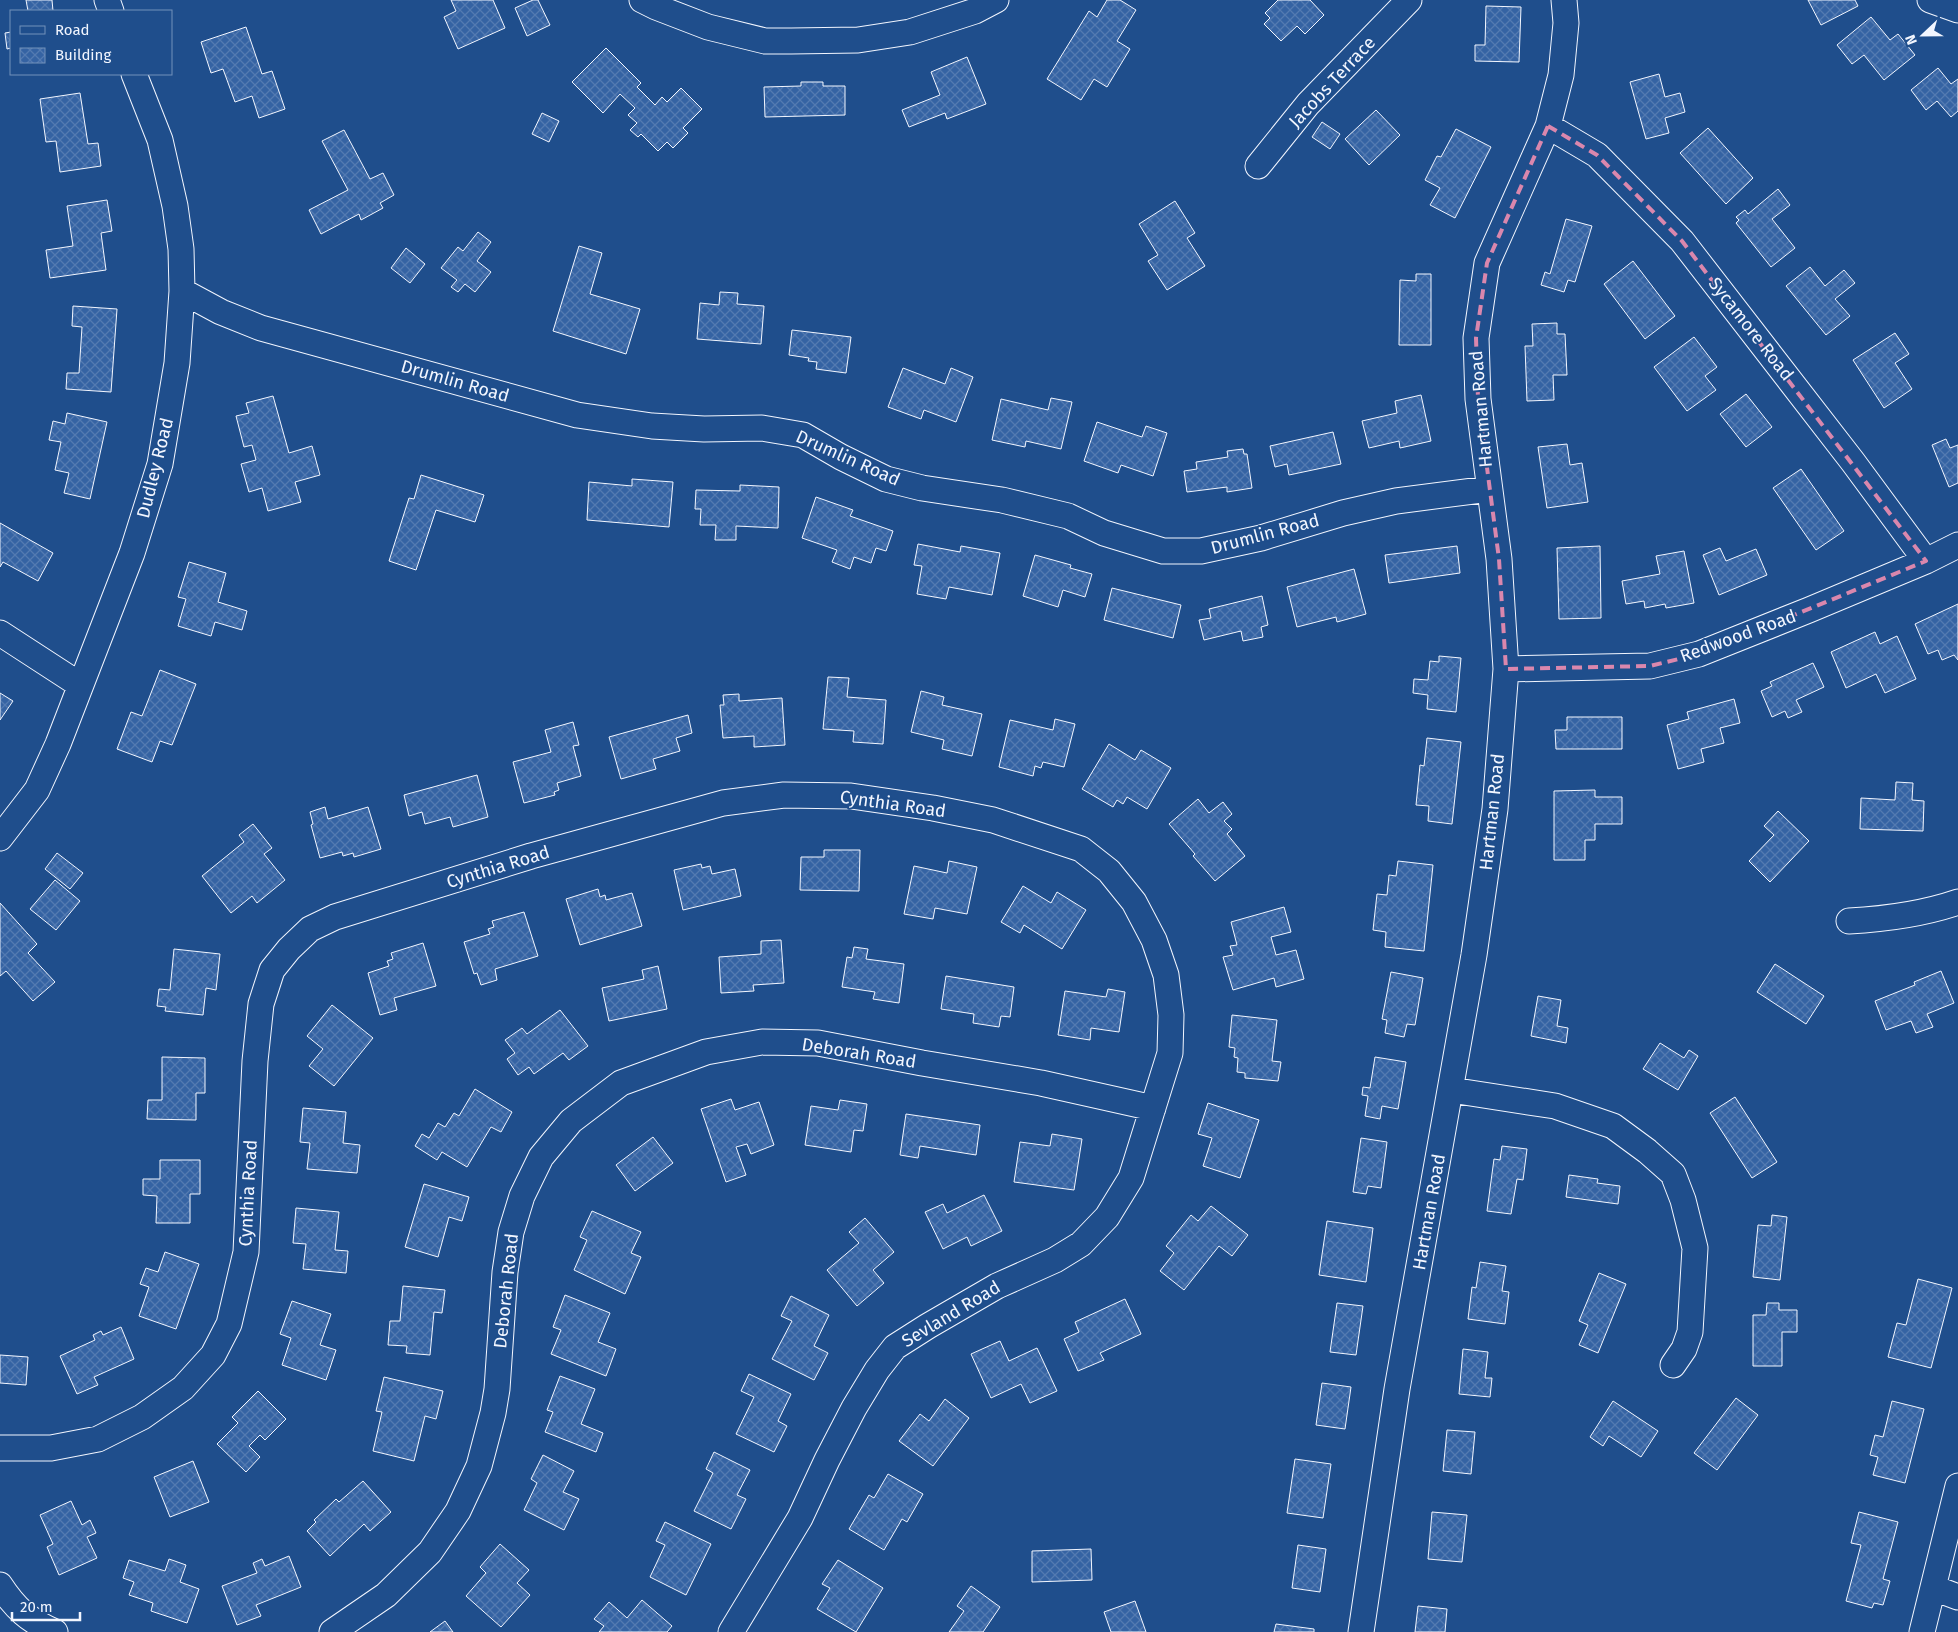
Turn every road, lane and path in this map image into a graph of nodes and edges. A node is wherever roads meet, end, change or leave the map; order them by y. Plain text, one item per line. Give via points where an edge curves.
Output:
1 (642, 0) edge
2 (996, 0) edge
3 (1409, 0) edge
4 (1564, 0) edge
5 (1930, 0) edge
6 (1958, 10) edge
7 (134, 75) edge
8 (1548, 126) junction
9 (1258, 166) dead end
10 (182, 291) junction
11 (1489, 489) junction
12 (1958, 545) edge
13 (1926, 561) junction
14 (0, 633) edge
15 (1506, 669) junction
16 (80, 685) junction
17 (0, 838) edge
18 (1958, 902) edge
19 (1849, 921) dead end
20 (1451, 1090) junction
21 (1153, 1108) junction
22 (1673, 1365) dead end
23 (0, 1448) edge
24 (1958, 1486) edge
25 (0, 1585) edge
26 (1934, 1588) junction
27 (1958, 1597) edge
28 (55, 1632) edge
29 (332, 1632) edge
30 (731, 1632) edge
31 (1361, 1632) edge
32 (1922, 1632) edge

1 - 2 street via 708,27 766,41 791,42 858,40 910,32 975,11
3 - 9 street, Jacobs Terrace via 1308,104
4 - 8 street, Hartman Road via 1566,22 1561,75
5 - 6 street
7 - 10 street, Dudley Road via 160,140 175,206
8 - 11 street, Hartman Road via 1487,263 1476,338 1478,399
8 - 13 street, Sycamore Road via 1597,155 1682,241
10 - 11 street, Drumlin Road via 221,312 262,328 578,415 652,426 762,428 803,435 841,458 886,479 1002,500 1068,516 1104,533 1163,551 1201,551 1396,501
10 - 16 street, Dudley Road via 177,363 160,464 132,553
11 - 15 street, Hartman Road via 1499,559
12 - 13 street, Redwood Road
13 - 15 street, Redwood Road via 1698,654 1650,666
14 - 16 street
15 - 20 street, Hartman Road via 1495,809
16 - 17 street, Dudley Road via 37,790
18 - 19 street via 1888,918
20 - 22 street via 1555,1106 1613,1126 1673,1174 1695,1248 1690,1332
20 - 31 street, Hartman Road via 1398,1389
21 - 23 street, Cynthia Road via 1170,1053 1171,1015 1166,975 1154,940 1134,902 1109,871 1082,849 993,820 933,808 851,796 784,795 723,803 531,856 335,917 310,929 289,949 272,970 261,1004 255,1060 246,1252 229,1324 213,1355 183,1388 142,1417 98,1439 51,1448
21 - 29 street, Deborah Road via 1041,1083 818,1043 762,1042 706,1052 621,1083 571,1121 541,1157 522,1196 511,1232 505,1272 493,1412 479,1466 458,1511 430,1552 386,1595
21 - 30 street, Sevland Road via 1131,1178 1107,1217 1080,1244 928,1326 896,1347 877,1370 827,1460 800,1518
24 - 26 street
25 - 28 street via 10,1601 36,1624
26 - 27 street
26 - 32 street

